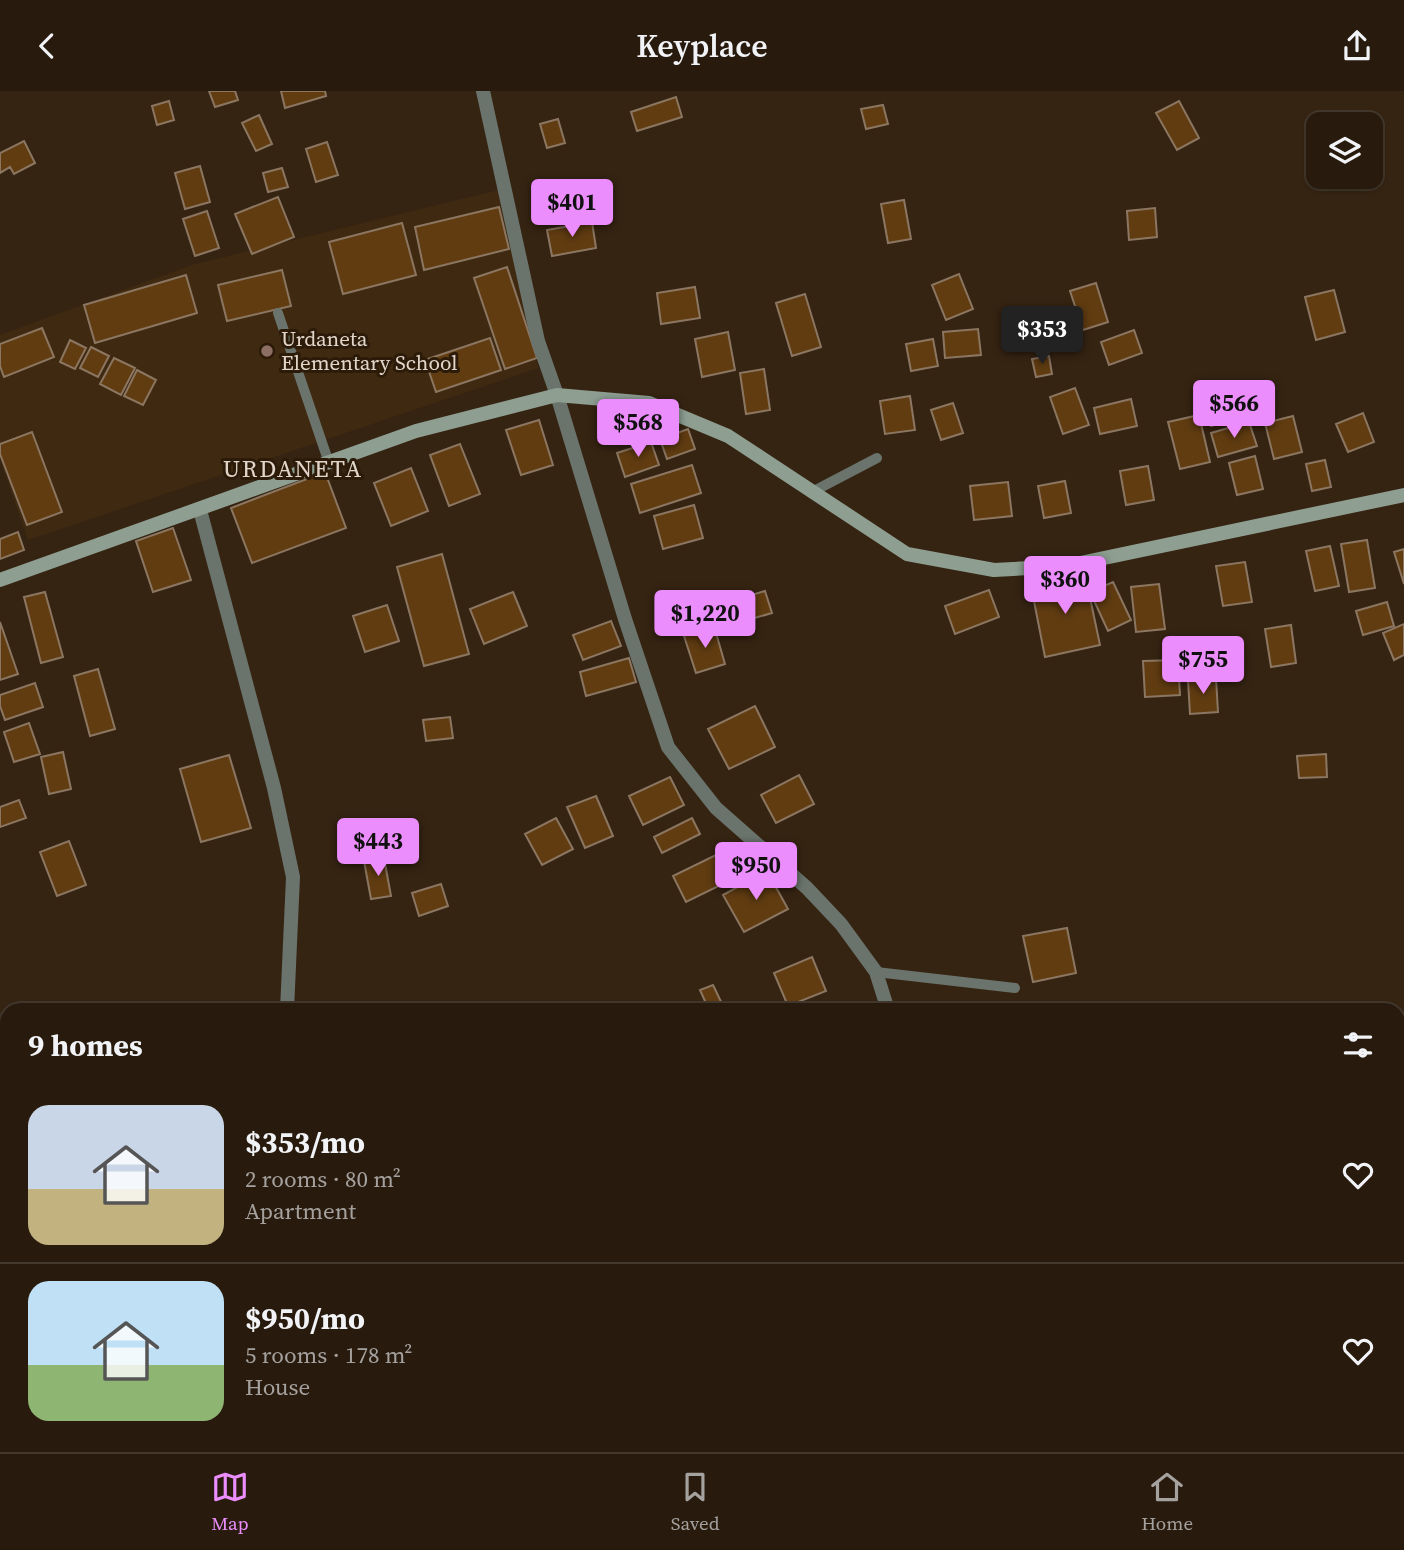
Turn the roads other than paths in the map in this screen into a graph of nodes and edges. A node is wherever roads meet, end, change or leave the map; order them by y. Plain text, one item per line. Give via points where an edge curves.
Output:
1 (483, 91) edge
2 (278, 313) dead end
3 (557, 395) junction
4 (877, 458) dead end
5 (329, 463) junction
6 (812, 492) junction
7 (1404, 495) edge
8 (200, 510) junction
9 (0, 580) edge
10 (876, 972) junction
11 (1015, 988) dead end
12 (287, 1003) edge
13 (886, 1003) edge

1 - 3 street via 538,341
2 - 5 lane
3 - 5 street via 416,431
3 - 6 street via 649,403 728,436
3 - 10 street via 668,747 716,808 841,924
4 - 6 lane
5 - 8 street
6 - 7 street via 906,554 993,570 1066,566
8 - 9 street
8 - 12 street via 293,877
10 - 11 lane
10 - 13 street

